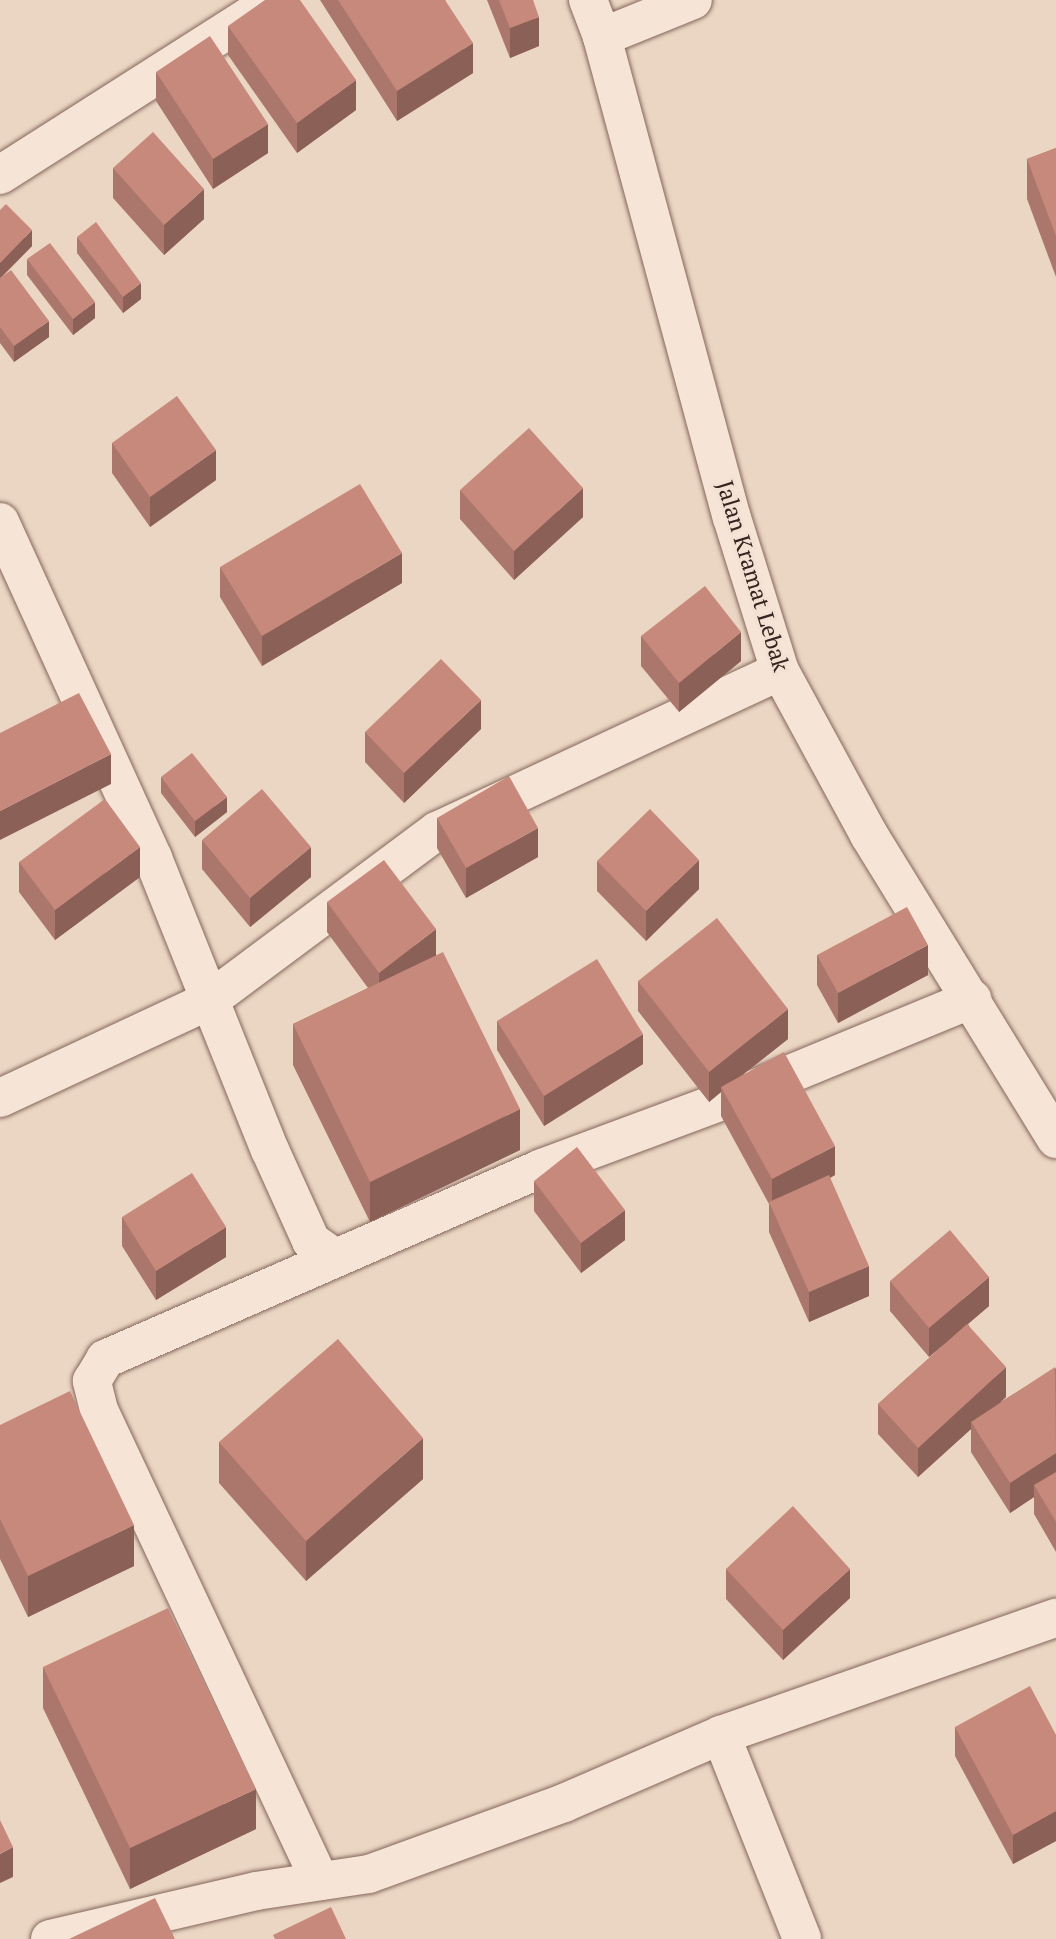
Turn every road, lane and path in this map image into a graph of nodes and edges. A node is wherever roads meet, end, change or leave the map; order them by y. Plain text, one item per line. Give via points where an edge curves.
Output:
1 (275, 0) edge
2 (588, 0) edge
3 (693, 0) edge
4 (602, 37) junction
5 (0, 174) edge
6 (0, 522) edge
7 (16, 597) edge
8 (780, 671) junction
9 (972, 999) junction
10 (210, 1000) junction
11 (0, 1097) edge
12 (1056, 1139) edge
13 (334, 1257) junction
14 (1056, 1618) edge
15 (721, 1735) junction
16 (320, 1881) junction
17 (50, 1939) edge
18 (802, 1939) edge

1 - 5 street
2 - 4 street, Jalan Kramat Lebak
3 - 4 street
4 - 8 street, Jalan Kramat Lebak via 732,518
6 - 7 street
7 - 10 street via 153,858
8 - 9 street, Jalan Kramat Lebak via 869,835
8 - 10 street via 438,831
9 - 12 street, Jalan Kramat Lebak
9 - 13 street via 744,1093 542,1168
10 - 11 street
10 - 13 street via 311,1241
13 - 16 street via 105,1359 92,1381 99,1410
14 - 15 street
15 - 16 street via 466,1841 369,1874
15 - 18 street
16 - 17 street

